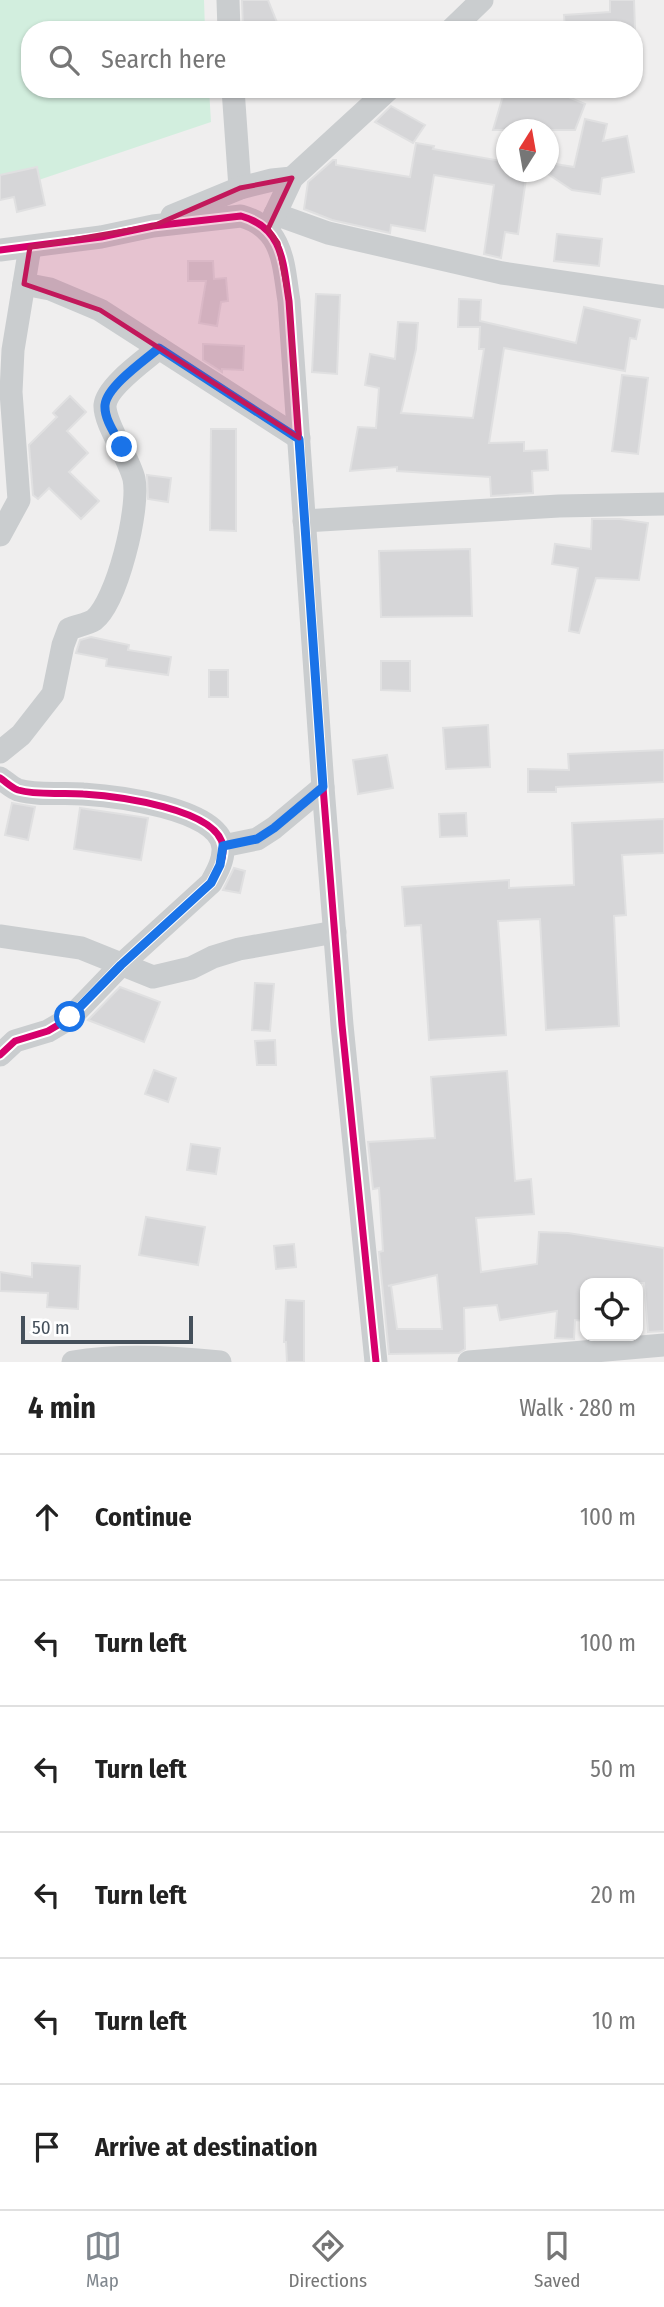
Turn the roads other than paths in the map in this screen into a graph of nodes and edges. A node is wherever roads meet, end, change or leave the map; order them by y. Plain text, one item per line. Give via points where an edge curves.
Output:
1 (228, 0) edge
2 (482, 0) edge
3 (229, 21) edge
4 (460, 21) edge
5 (234, 98) edge
6 (379, 98) edge
7 (292, 178) junction
8 (240, 188) junction
9 (272, 222) junction
10 (153, 226) junction
11 (30, 247) junction
12 (0, 250) edge
13 (24, 284) junction
14 (664, 297) edge
15 (159, 348) junction
16 (299, 439) junction
17 (664, 503) edge
18 (304, 521) junction
19 (0, 535) edge
20 (0, 752) edge
21 (0, 778) edge
22 (323, 787) junction
23 (223, 846) junction
24 (335, 932) junction
25 (0, 936) edge
26 (121, 965) junction
27 (0, 1055) edge
28 (664, 1345) edge
29 (73, 1362) edge
30 (219, 1362) edge
31 (376, 1362) edge
32 (469, 1362) edge

1 - 3 street
2 - 4 street
5 - 8 street
6 - 7 street
7 - 8 street
7 - 9 street
8 - 10 street
9 - 10 street via 241,216
9 - 14 street via 502,273
9 - 16 street via 289,301
10 - 11 street
11 - 12 street
11 - 13 street
13 - 15 street via 51,289 100,310
13 - 19 street via 11,391 19,500
15 - 16 street
15 - 20 street via 113,388 105,403 107,419 134,479 135,506 107,604 93,621 69,629 53,694 21,735
16 - 18 street
17 - 18 street
18 - 22 street
21 - 23 street via 16,789 138,801 171,809 201,820 215,830
22 - 23 street via 257,839
22 - 24 street
23 - 26 street via 211,883
24 - 26 street via 239,949 167,975 153,977
24 - 31 street
25 - 26 street via 81,948
26 - 27 street via 70,1017 48,1031 15,1041
28 - 32 street
29 - 30 street

